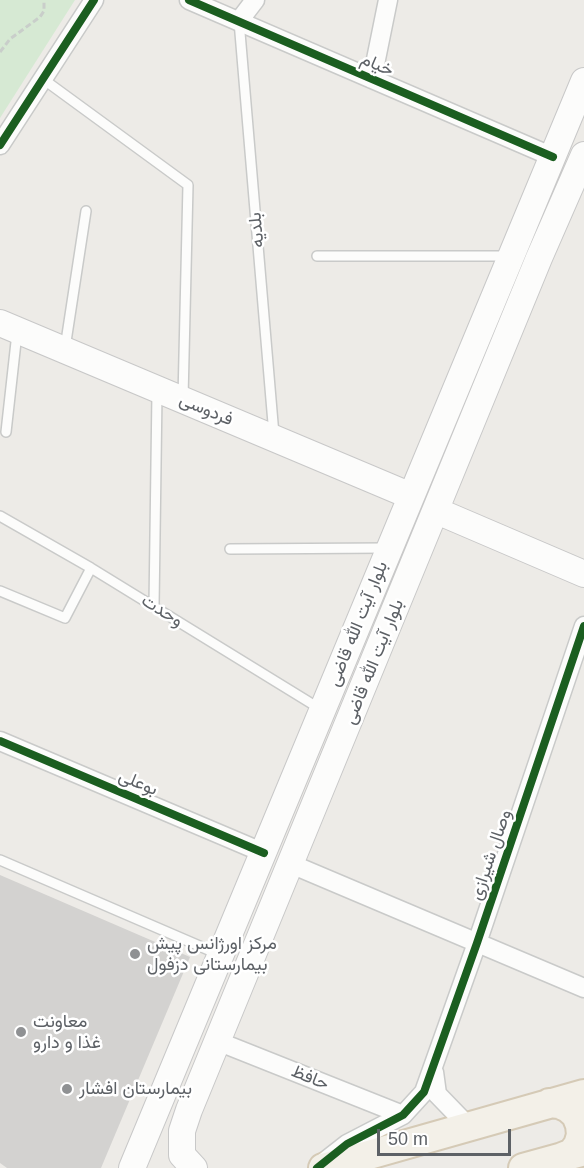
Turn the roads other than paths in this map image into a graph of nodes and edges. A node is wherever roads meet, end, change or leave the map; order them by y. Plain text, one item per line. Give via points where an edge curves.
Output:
1 (94, 0) edge
2 (189, 0) edge
3 (255, 0) edge
4 (388, 0) edge
5 (239, 21) junction
6 (43, 79) junction
7 (372, 79) junction
8 (584, 81) edge
9 (0, 145) edge
10 (553, 157) junction
11 (581, 172) edge
12 (86, 211) dead end
13 (512, 252) junction
14 (317, 256) dead end
15 (539, 258) junction
16 (8, 327) edge
17 (64, 350) junction
18 (157, 389) junction
19 (183, 400) junction
20 (6, 432) dead end
21 (274, 439) junction
22 (411, 496) junction
23 (436, 511) junction
24 (0, 516) edge
25 (390, 548) junction
26 (230, 549) dead end
27 (92, 568) junction
28 (584, 574) edge
29 (0, 591) edge
30 (154, 606) junction
31 (584, 626) edge
32 (323, 710) junction
33 (0, 741) edge
34 (299, 767) junction
35 (326, 778) junction
36 (264, 853) junction
37 (0, 860) edge
38 (291, 864) junction
39 (477, 943) junction
40 (221, 956) junction
41 (584, 988) edge
42 (217, 1041) junction
43 (433, 1068) junction
44 (584, 1094) edge
45 (549, 1103) junction
46 (403, 1114) junction
47 (468, 1126) junction
48 (562, 1159) edge
49 (142, 1163) edge
50 (181, 1164) edge
51 (317, 1168) edge
52 (323, 1168) edge
53 (523, 1168) edge

1 - 6 street
2 - 5 street, خیام
3 - 5 street
4 - 7 street
5 - 7 street, خیام
5 - 21 lane, بلدیه
6 - 9 street
6 - 19 lane via 188,184
7 - 10 street, خیام
8 - 10 main road, بلوار آیت‌ الله قاضی
10 - 13 main road, بلوار آیت‌ الله قاضی
11 - 15 main road, بلوار آیت ‌الله قاضی
12 - 17 lane
13 - 14 lane
13 - 15 main road
13 - 22 main road, بلوار آیت‌ الله قاضی
15 - 23 main road, بلوار آیت ‌الله قاضی
16 - 17 main road, فردوسی
16 - 20 lane
17 - 18 main road, فردوسی
18 - 19 main road, فردوسی
18 - 30 lane
19 - 21 main road, فردوسی
21 - 22 main road, فردوسی
22 - 25 main road, بلوار آیت‌ الله قاضی
23 - 28 main road
23 - 35 main road, بلوار آیت ‌الله قاضی
24 - 27 lane, وحدت
25 - 26 lane
25 - 32 main road, بلوار آیت‌ الله قاضی
27 - 29 lane via 65,618
27 - 30 lane, وحدت
30 - 32 lane, وحدت
31 - 39 street, وصال شیرازی
32 - 34 main road, بلوار آیت‌ الله قاضی
33 - 36 street, بوعلی
34 - 35 main road
34 - 36 main road, بلوار آیت‌ الله قاضی
35 - 38 main road, بلوار آیت ‌الله قاضی
36 - 40 main road, بلوار آیت‌ الله قاضی
37 - 40 lane
38 - 39 street
38 - 42 main road, بلوار آیت ‌الله قاضی
39 - 41 street
39 - 43 street, وصال شیرازی
40 - 49 main road, بلوار آیت‌ الله قاضی
42 - 46 street, حافظ
42 - 50 main road, بلوار آیت ‌الله قاضی via 182,1131
43 - 46 street, وصال شیرازی via 424,1092
43 - 47 street via 437,1094
44 - 45 main road
45 - 47 main road
45 - 48 main road via 568,1108 580,1125 578,1145
46 - 51 street via 346,1144
47 - 52 main road
48 - 53 main road

